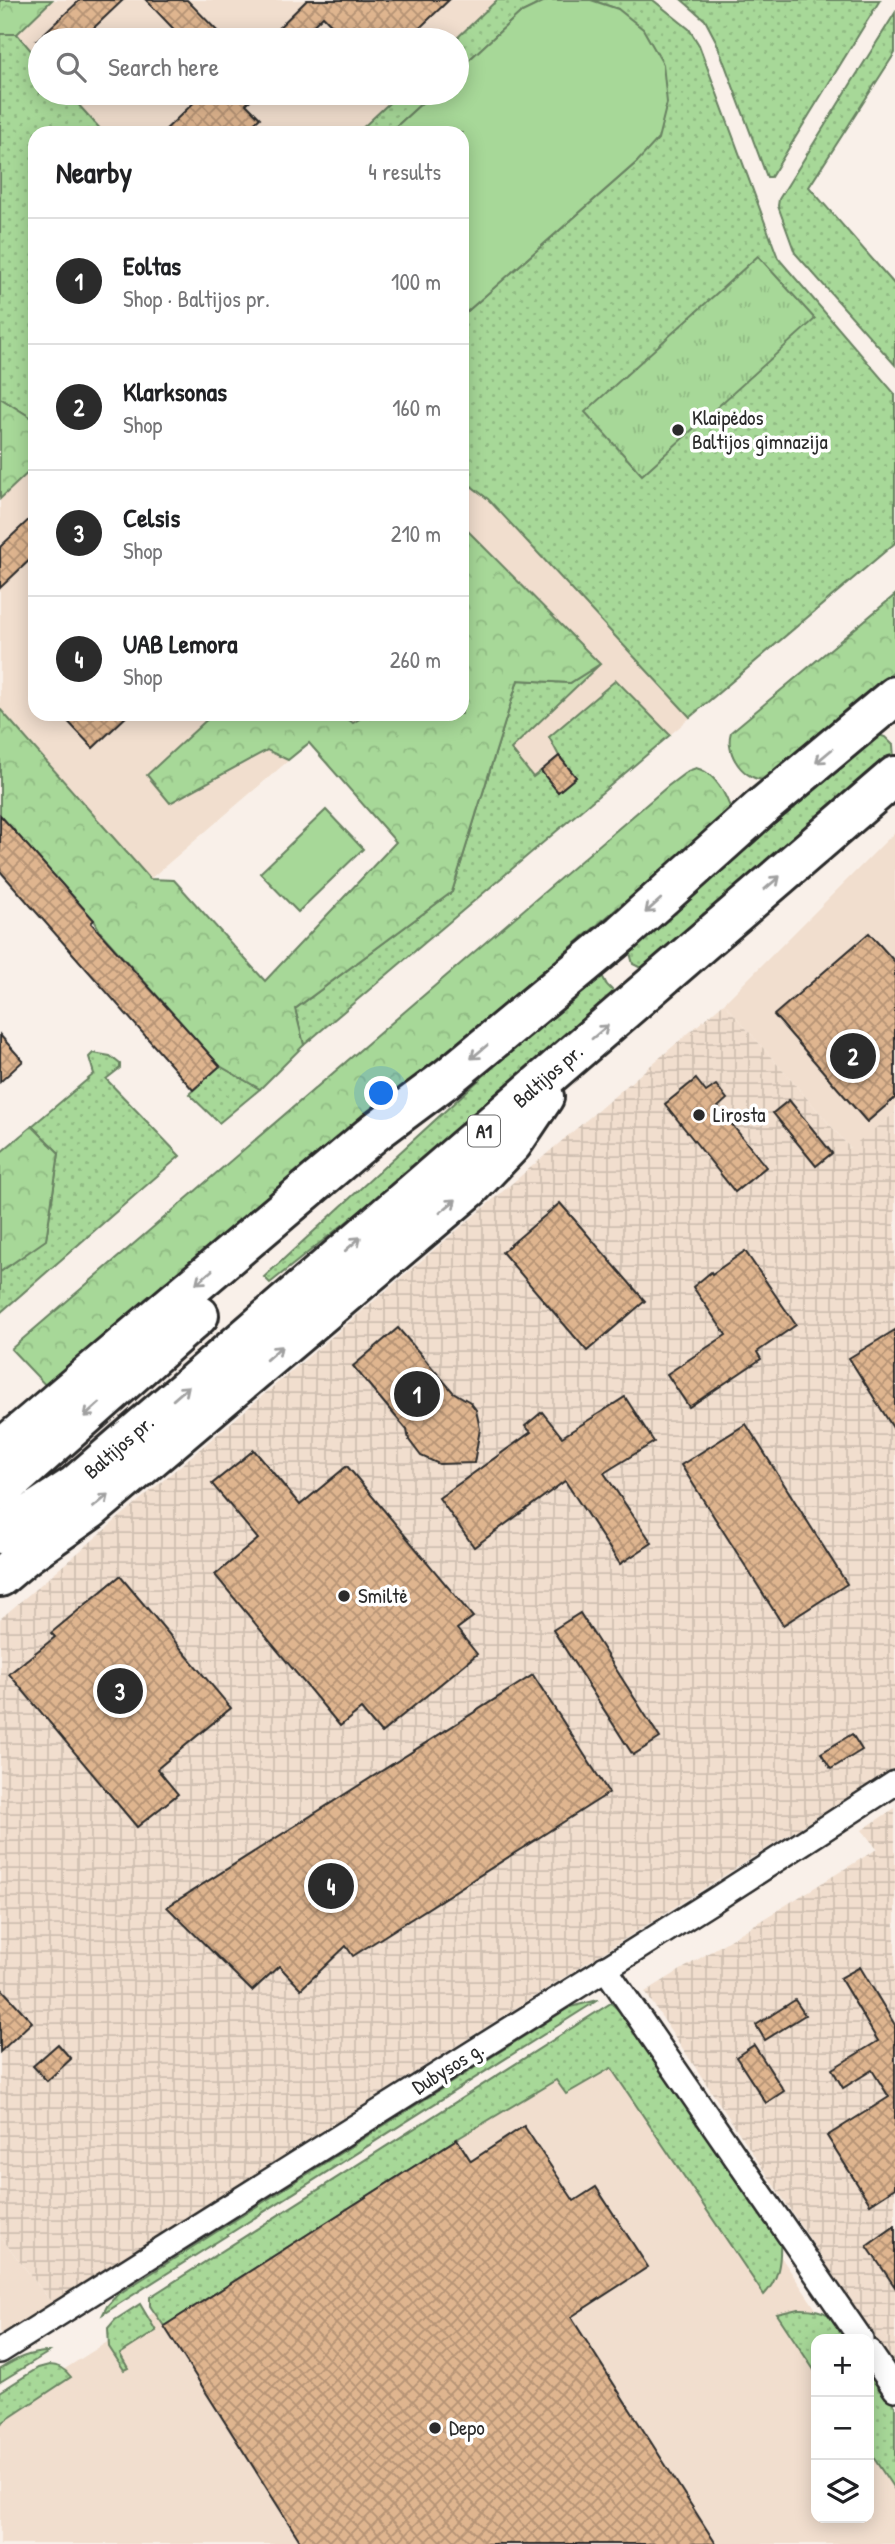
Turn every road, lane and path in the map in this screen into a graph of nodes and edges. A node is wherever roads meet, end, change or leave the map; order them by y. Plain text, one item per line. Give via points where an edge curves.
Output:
1 (895, 696) edge
2 (879, 724) edge
3 (895, 776) edge
4 (622, 933) junction
5 (651, 988) junction
6 (568, 1059) junction
7 (446, 1080) junction
8 (0, 1450) edge
9 (0, 1492) edge
10 (9, 1556) edge
11 (895, 1783) edge
12 (605, 1968) junction
13 (858, 2334) edge
14 (0, 2351) edge
15 (874, 2358) edge
16 (895, 2389) edge

1 - 2 highway
2 -> 4 highway via 761,808
5 -> 3 highway, Baltijos pr. / A1
4 - 5 highway via 616,959 622,975
4 -> 7 highway
6 -> 5 highway, Baltijos pr. / A1
10 -> 6 highway, Baltijos pr. / A1 via 74,1486
10 -> 6 highway via 90,1510 469,1189 513,1143
7 -> 8 highway via 375,1132
7 -> 9 highway via 382,1149
11 - 12 street, Dubysos g.
12 - 13 street
12 - 14 street, Dubysos g.
15 - 16 street

